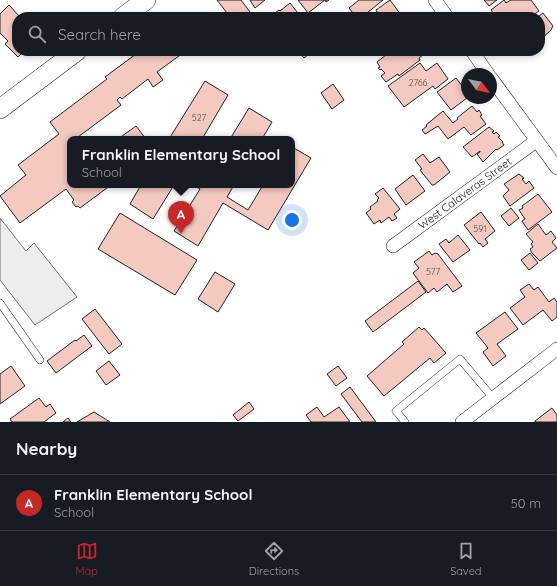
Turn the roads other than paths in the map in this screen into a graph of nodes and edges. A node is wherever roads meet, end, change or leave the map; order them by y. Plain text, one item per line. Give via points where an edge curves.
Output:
1 (146, 0) edge
2 (435, 0) edge
3 (130, 12) edge
4 (444, 12) edge
5 (71, 56) edge
6 (475, 56) edge
7 (484, 68) edge
8 (497, 86) edge
9 (0, 109) edge
10 (536, 141) junction
11 (557, 167) edge
12 (393, 246) dead end
13 (0, 303) edge
14 (556, 352) edge
15 (40, 360) dead end
16 (493, 398) junction
17 (405, 422) edge
18 (462, 422) edge

1 - 3 street
2 - 4 street
5 - 9 street
6 - 7 street
8 - 10 street
10 - 11 street
10 - 12 street, West Calaveras Street
13 - 15 lane
14 - 16 street
16 - 17 lane via 460,359 396,411
16 - 18 street

